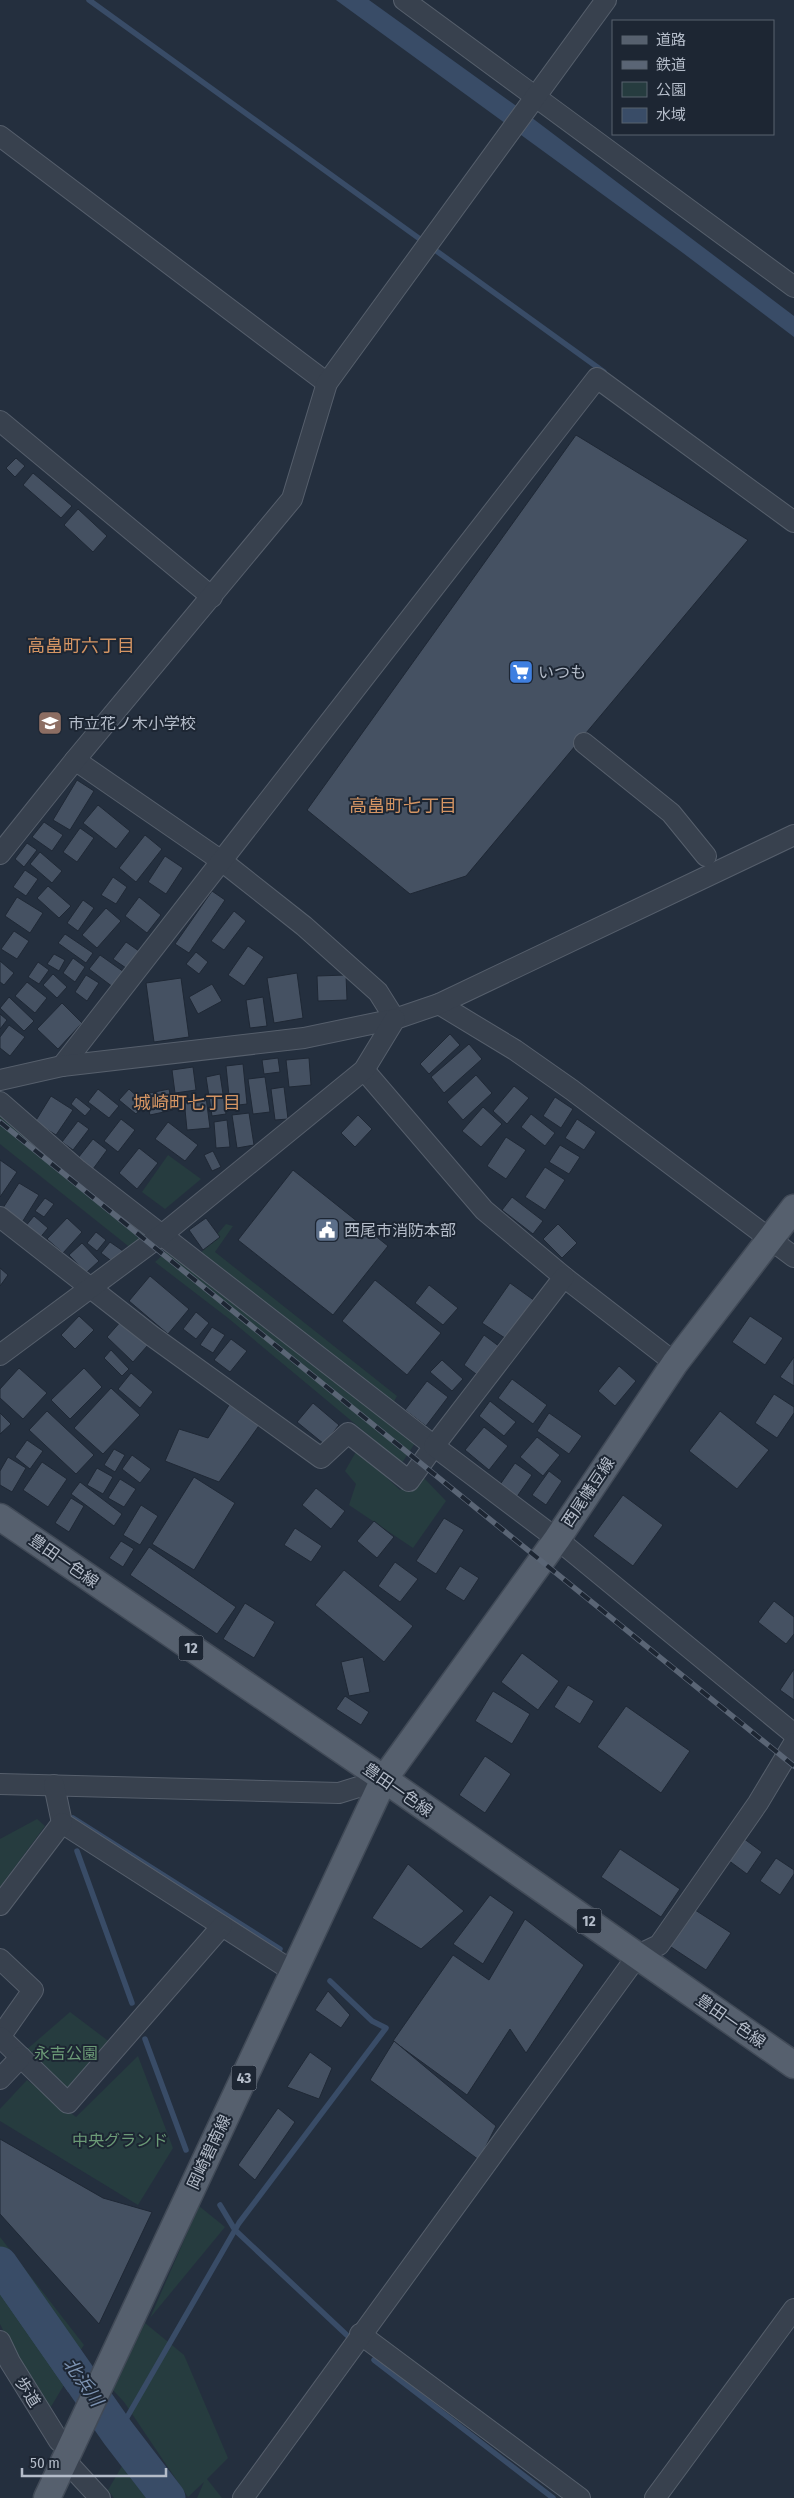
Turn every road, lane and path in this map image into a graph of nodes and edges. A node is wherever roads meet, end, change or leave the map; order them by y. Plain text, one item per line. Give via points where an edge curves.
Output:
1 (404, 0) edge
2 (606, 0) edge
3 (536, 97) junction
4 (0, 136) edge
5 (794, 287) edge
6 (327, 383) junction
7 (0, 422) edge
8 (794, 522) edge
9 (212, 597) junction
10 (584, 743) dead end
11 (75, 760) junction
12 (793, 836) edge
13 (0, 854) edge
14 (706, 856) dead end
15 (223, 862) junction
16 (439, 1004) junction
17 (395, 1019) junction
18 (62, 1066) junction
19 (364, 1070) junction
20 (0, 1080) edge
21 (0, 1102) edge
22 (794, 1208) edge
23 (0, 1217) edge
24 (163, 1234) junction
25 (771, 1239) junction
26 (794, 1257) edge
27 (564, 1277) junction
28 (88, 1288) junction
29 (0, 1355) edge
30 (675, 1363) junction
31 (434, 1446) junction
32 (0, 1516) edge
33 (556, 1539) junction
34 (794, 1734) edge
35 (794, 1743) edge
36 (384, 1779) junction
37 (0, 1784) edge
38 (54, 1785) junction
39 (62, 1823) junction
40 (0, 1905) edge
41 (222, 1926) junction
42 (638, 1955) junction
43 (0, 1958) edge
44 (294, 1972) junction
45 (0, 2037) edge
46 (21, 2057) junction
47 (794, 2065) edge
48 (0, 2079) edge
49 (794, 2309) edge
50 (360, 2334) junction
51 (0, 2341) edge
52 (67, 2445) junction
53 (47, 2498) edge
54 (100, 2498) edge
55 (243, 2498) edge
56 (580, 2498) edge
57 (655, 2498) edge

1 - 3 street
2 - 3 street
3 - 5 street
3 - 6 street
4 - 6 street
6 - 9 street via 292,499
7 - 9 street
8 - 15 street via 597,378
9 - 11 street
10 - 14 street via 672,813
11 - 13 street
11 - 15 street
12 - 16 street
15 - 17 street via 304,926 378,992
15 - 18 street
16 - 17 street
16 - 25 street via 515,1050 572,1090
17 - 18 street via 304,1038
17 - 19 street
18 - 20 street
19 - 24 street
19 - 27 street via 484,1210
21 - 24 street via 78,1170
22 - 25 main road, 西尾幡豆線
23 - 28 street
24 - 28 street
24 - 31 street
25 - 26 street
25 - 30 main road, 西尾幡豆線
27 - 30 street
27 - 31 street
28 - 29 street
28 - 31 street via 321,1458 348,1433 409,1481
30 - 33 main road, 西尾幡豆線
31 - 33 street
32 - 36 main road, 豊田一色線 / 12
33 - 34 street
33 - 36 main road, 西尾幡豆線
35 - 42 street via 758,1803 659,1945
36 - 38 street via 339,1793
36 - 42 main road, 豊田一色線 / 12
36 - 44 main road, 岡崎碧南線 / 43
37 - 38 street
38 - 39 street
39 - 40 street
39 - 41 street
41 - 44 street
41 - 46 street via 68,2103
42 - 47 main road, 豊田一色線 / 12
42 - 50 street
43 - 45 street via 33,1990
44 - 52 main road, 岡崎碧南線 / 43 via 104,2376
45 - 46 street
46 - 48 street
49 - 57 street
50 - 55 street
50 - 56 street
51 - 52 street, 歩道 via 10,2362
52 - 53 main road, 岡崎碧南線 / 43
52 - 54 street, 歩道

